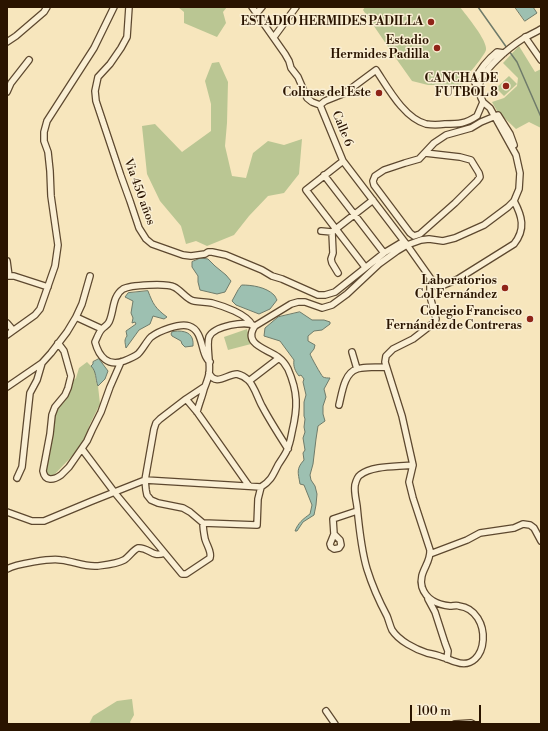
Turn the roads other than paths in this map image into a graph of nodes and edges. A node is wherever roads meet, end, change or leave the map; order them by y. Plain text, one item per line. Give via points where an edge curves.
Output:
1 (47, 7) edge
2 (114, 7) edge
3 (129, 7) edge
4 (252, 7) edge
5 (262, 7) edge
6 (296, 7) edge
7 (257, 13) junction
8 (541, 29) edge
9 (274, 37) junction
10 (525, 37) junction
11 (7, 42) edge
12 (29, 60) dead end
13 (541, 60) edge
14 (7, 92) edge
15 (482, 102) junction
16 (320, 105) junction
17 (477, 116) junction
18 (494, 116) junction
19 (481, 122) junction
20 (430, 147) junction
21 (425, 153) junction
22 (436, 154) junction
23 (343, 161) junction
24 (324, 176) junction
25 (373, 200) junction
26 (514, 201) junction
27 (354, 214) junction
28 (334, 230) junction
29 (320, 231) dead end
30 (405, 243) junction
31 (384, 253) junction
32 (7, 261) edge
33 (365, 267) junction
34 (338, 273) dead end
35 (8, 276) edge
36 (90, 276) dead end
37 (430, 279) junction
38 (48, 287) junction
39 (76, 317) junction
40 (7, 323) edge
41 (253, 325) junction
42 (102, 329) junction
43 (13, 330) junction
44 (7, 335) edge
45 (58, 343) junction
46 (352, 352) dead end
47 (279, 358) junction
48 (121, 362) junction
49 (210, 362) junction
50 (42, 363) junction
51 (386, 367) junction
52 (357, 369) junction
53 (30, 372) junction
54 (209, 373) junction
55 (37, 380) junction
56 (249, 380) junction
57 (7, 387) edge
58 (204, 387) junction
59 (186, 399) junction
60 (339, 405) dead end
61 (197, 412) junction
62 (82, 449) junction
63 (288, 449) junction
64 (413, 465) junction
65 (17, 478) dead end
66 (145, 480) junction
67 (249, 486) junction
68 (261, 487) junction
69 (115, 492) junction
70 (357, 511) junction
71 (7, 512) edge
72 (202, 523) junction
73 (334, 534) dead end
74 (541, 541) edge
75 (164, 553) junction
76 (430, 554) junction
77 (7, 569) edge
78 (424, 593) junction
79 (447, 659) junction
80 (326, 711) dead end
81 (335, 724) edge
82 (454, 724) edge
83 (473, 724) edge

1 - 11 street
2 - 38 street via 94,48 47,121 44,132 58,245 56,266
3 - 33 street, Via 450 años via 127,37 110,64 98,77 95,91 121,176 139,228 146,239 152,244 183,255 208,252 226,255 318,295 338,290
4 - 7 street
5 - 7 street
6 - 9 street
7 - 9 street
8 - 10 street
9 - 16 street via 286,54 306,98
10 - 13 street
10 - 15 street via 508,50 497,52 479,70 474,81
12 - 14 street
15 - 17 street
15 - 18 street via 490,108
16 - 17 street via 345,93 376,70 406,112 424,123 452,124 467,122
16 - 23 street, Calle 6
17 - 19 street
18 - 19 street
18 - 26 street via 498,115 510,134 516,155 520,173 519,188
19 - 20 street via 471,128 446,135
20 - 21 street
20 - 22 street
21 - 22 street
21 - 22 street via 419,159 384,170 375,176 373,181 414,236 420,234 455,203 480,177 471,160
23 - 24 street
23 - 25 street, Calle 6
24 - 27 street
24 - 28 street via 306,190
25 - 27 street
25 - 30 street, Calle 6
26 - 30 street via 497,216 455,238
26 - 37 street via 522,221 520,235 514,244 458,279 439,287
27 - 28 street
27 - 31 street
28 - 29 street
28 - 33 street
28 - 34 street via 334,253 331,259
30 - 31 street
30 - 37 street, Calle 6
30 - 41 street via 332,305 322,308 298,302
31 - 33 street
32 - 35 street
35 - 38 street
36 - 39 street
37 - 51 street via 430,296 436,321 413,339 390,352 386,356
38 - 43 street via 40,309
39 - 42 street
39 - 45 street
40 - 43 street
41 - 42 street via 248,318 234,311 212,303 193,301 174,286 160,284 122,290 115,300 110,320
41 - 47 street via 253,342
41 - 49 street via 223,327 212,332 208,340
42 - 48 street via 95,342 100,354 108,362
43 - 44 street
45 - 50 street
45 - 62 street via 64,351 71,376 65,395 52,415 43,475 51,479 61,475
46 - 52 street
47 - 56 street
47 - 63 street via 287,366 297,399 296,416
48 - 49 street via 137,355 156,334 180,326 189,326 193,329
48 - 62 street via 101,412
49 - 54 street
50 - 53 street
50 - 55 street
51 - 52 street
51 - 64 street via 402,416
52 - 60 street via 350,373 343,385
53 - 55 street
53 - 57 street
54 - 56 street via 218,380 238,374
54 - 58 street
55 - 65 street via 30,393 22,467
56 - 63 street
58 - 59 street
58 - 61 street
59 - 61 street
59 - 66 street via 156,423
61 - 67 street
62 - 69 street
63 - 68 street via 268,483
64 - 70 street via 376,468 361,474 355,487
64 - 76 street via 409,482
66 - 67 street
66 - 69 street
66 - 72 street via 147,495 151,500 183,508
67 - 68 street
68 - 72 street via 256,525
69 - 71 street via 44,521 32,521
69 - 75 street
70 - 73 street via 333,519
70 - 79 street via 367,569 392,630 400,639 414,647
72 - 75 street via 211,553 210,558 184,575
74 - 76 street via 534,528 523,524 514,528 480,533
75 - 77 street via 156,555 140,548 124,560 97,566 84,566 60,559
76 - 78 street via 421,580
78 - 79 street via 435,612 448,651
78 - 79 street via 435,603 460,606 468,610 475,614 481,624 483,640 477,658 466,663
80 - 81 street
82 - 83 street

